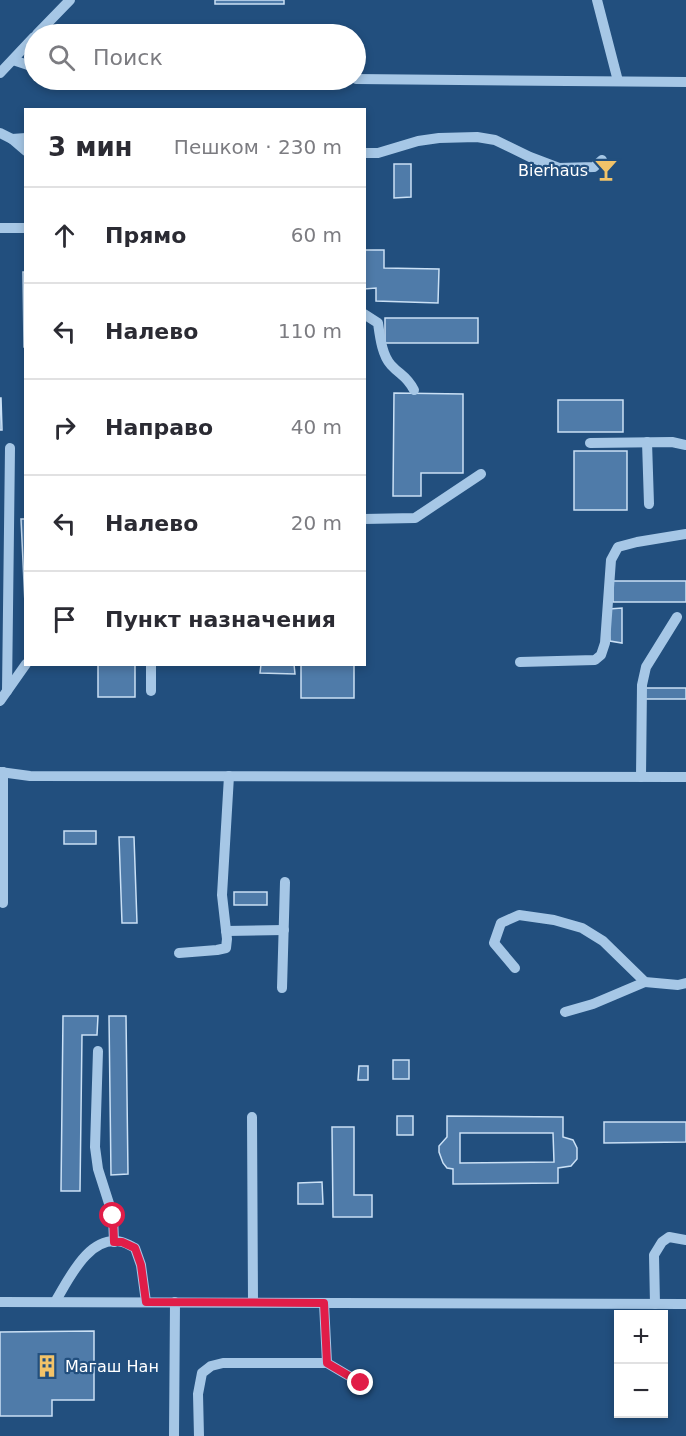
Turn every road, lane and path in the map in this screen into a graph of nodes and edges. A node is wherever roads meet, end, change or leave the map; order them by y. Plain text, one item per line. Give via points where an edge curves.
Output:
1 (70, 0) edge
2 (597, 0) edge
3 (47, 24) edge
4 (24, 49) edge
5 (13, 60) junction
6 (24, 64) edge
7 (0, 73) edge
8 (366, 79) edge
9 (618, 81) junction
10 (686, 82) edge
11 (0, 133) edge
12 (24, 138) edge
13 (12, 139) junction
14 (24, 149) edge
15 (366, 153) edge
16 (603, 160) dead end
17 (0, 228) edge
18 (24, 228) edge
19 (366, 315) edge
20 (414, 390) dead end
21 (590, 442) dead end
22 (647, 442) junction
23 (686, 445) edge
24 (10, 448) dead end
25 (481, 474) dead end
26 (649, 504) dead end
27 (366, 519) edge
28 (686, 534) edge
29 (677, 617) dead end
30 (520, 662) dead end
31 (25, 666) edge
32 (151, 666) edge
33 (7, 691) junction
34 (151, 691) dead end
35 (0, 701) edge
36 (2, 772) edge
37 (229, 776) junction
38 (641, 777) junction
39 (686, 777) edge
40 (285, 882) dead end
41 (3, 903) dead end
42 (284, 930) junction
43 (226, 931) junction
44 (179, 953) dead end
45 (515, 968) dead end
46 (645, 982) junction
47 (686, 983) edge
48 (282, 988) dead end
49 (565, 1012) dead end
50 (98, 1051) dead end
51 (252, 1117) dead end
52 (686, 1240) edge
53 (114, 1242) junction
54 (0, 1302) edge
55 (55, 1302) junction
56 (146, 1302) junction
57 (175, 1302) junction
58 (253, 1302) junction
59 (324, 1303) junction
60 (655, 1304) junction
61 (686, 1304) edge
62 (327, 1363) junction
63 (361, 1383) dead end
64 (174, 1436) edge
65 (199, 1436) edge

1 - 3 street
2 - 9 street
4 - 5 street
5 - 6 street
5 - 7 street
8 - 9 street
9 - 10 street
11 - 13 street
12 - 13 street
13 - 14 street
15 - 16 street via 418,141 477,137 495,140 559,168 594,167
17 - 18 street
19 - 20 street via 378,323 390,365 408,378
21 - 22 street
22 - 23 street
22 - 26 street
24 - 33 street
25 - 27 street via 415,518
28 - 30 street via 618,547 611,560 605,643 595,660
29 - 38 street via 646,667 642,685
31 - 33 street
32 - 34 street
33 - 35 street
36 - 37 street via 30,776
36 - 41 street
37 - 38 street
37 - 43 street via 222,896
38 - 39 street
40 - 42 street
42 - 43 street
42 - 48 street
43 - 44 street via 226,948
45 - 46 street via 494,943 501,923 519,915 582,928 603,941
46 - 47 street
46 - 49 street
50 - 53 street via 95,1147 113,1216
51 - 58 street
52 - 60 street via 669,1237 654,1255
53 - 55 street via 105,1242 89,1252
53 - 56 street via 135,1248
54 - 55 street
55 - 56 street
56 - 57 street
57 - 58 street
57 - 64 street
58 - 59 street
59 - 60 street
59 - 62 street
60 - 61 street
62 - 63 street
62 - 65 street via 211,1366 202,1373 198,1395

